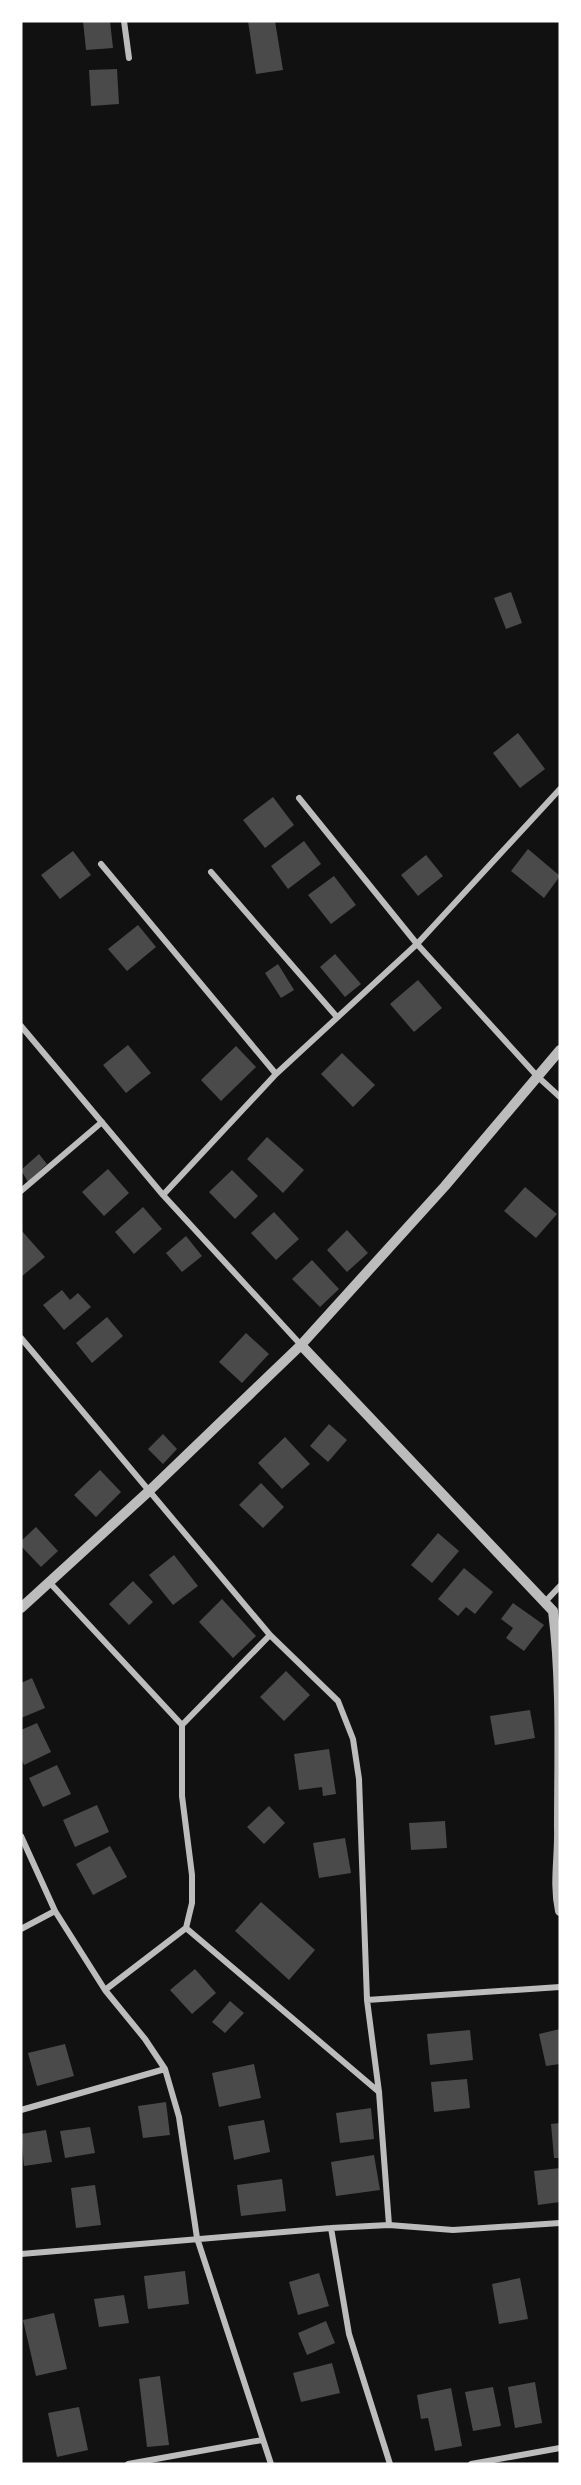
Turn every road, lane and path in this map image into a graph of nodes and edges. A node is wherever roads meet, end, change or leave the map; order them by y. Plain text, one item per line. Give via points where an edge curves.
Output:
1 (124, 21) edge
2 (129, 58) dead end
3 (560, 789) edge
4 (299, 798) dead end
5 (101, 864) dead end
6 (211, 872) dead end
7 (417, 944) junction
8 (337, 1017) junction
9 (21, 1026) edge
10 (560, 1050) edge
11 (276, 1074) junction
12 (537, 1076) junction
13 (560, 1097) edge
14 (102, 1122) junction
15 (21, 1191) edge
16 (164, 1195) junction
17 (21, 1338) edge
18 (301, 1345) junction
19 (148, 1492) junction
20 (50, 1583) junction
21 (560, 1586) edge
22 (544, 1603) junction
23 (21, 1608) edge
24 (270, 1635) junction
25 (182, 1725) junction
26 (21, 1836) edge
27 (55, 1911) junction
28 (560, 1911) edge
29 (186, 1928) junction
30 (21, 1929) edge
31 (560, 1987) edge
32 (105, 1990) junction
33 (367, 2001) junction
34 (165, 2069) junction
35 (379, 2092) junction
36 (21, 2109) edge
37 (560, 2223) edge
38 (389, 2225) junction
39 (331, 2228) junction
40 (197, 2238) junction
41 (21, 2254) edge
42 (262, 2440) junction
43 (560, 2448) edge
44 (128, 2464) edge
45 (271, 2464) edge
46 (390, 2464) edge
47 (471, 2464) edge

1 - 2 street
3 - 7 street
4 - 7 street
5 - 11 street
6 - 8 street
7 - 8 street
7 - 12 street
8 - 11 street
9 - 14 street
10 - 12 street
11 - 16 street
12 - 13 street
12 - 18 street via 445,1186
14 - 15 street
14 - 16 street
16 - 18 street
17 - 19 street
18 - 19 street
18 - 22 street
19 - 20 street
19 - 24 street
20 - 23 street
20 - 25 street
21 - 22 street
22 - 28 street via 553,1611 556,1640 560,1843 555,1886
24 - 25 street
24 - 33 street via 338,1701 353,1739 359,1779
25 - 29 street via 182,1796 192,1875 192,1903
26 - 27 street
27 - 30 street
27 - 32 street
29 - 32 street
29 - 35 street
31 - 33 street
32 - 34 street via 146,2039
33 - 35 street
34 - 36 street
34 - 40 street via 179,2117
35 - 38 street
37 - 38 street via 453,2230
38 - 39 street
39 - 40 street
39 - 46 street via 349,2334
40 - 41 street
40 - 42 street
42 - 44 street
42 - 45 street
43 - 47 street

